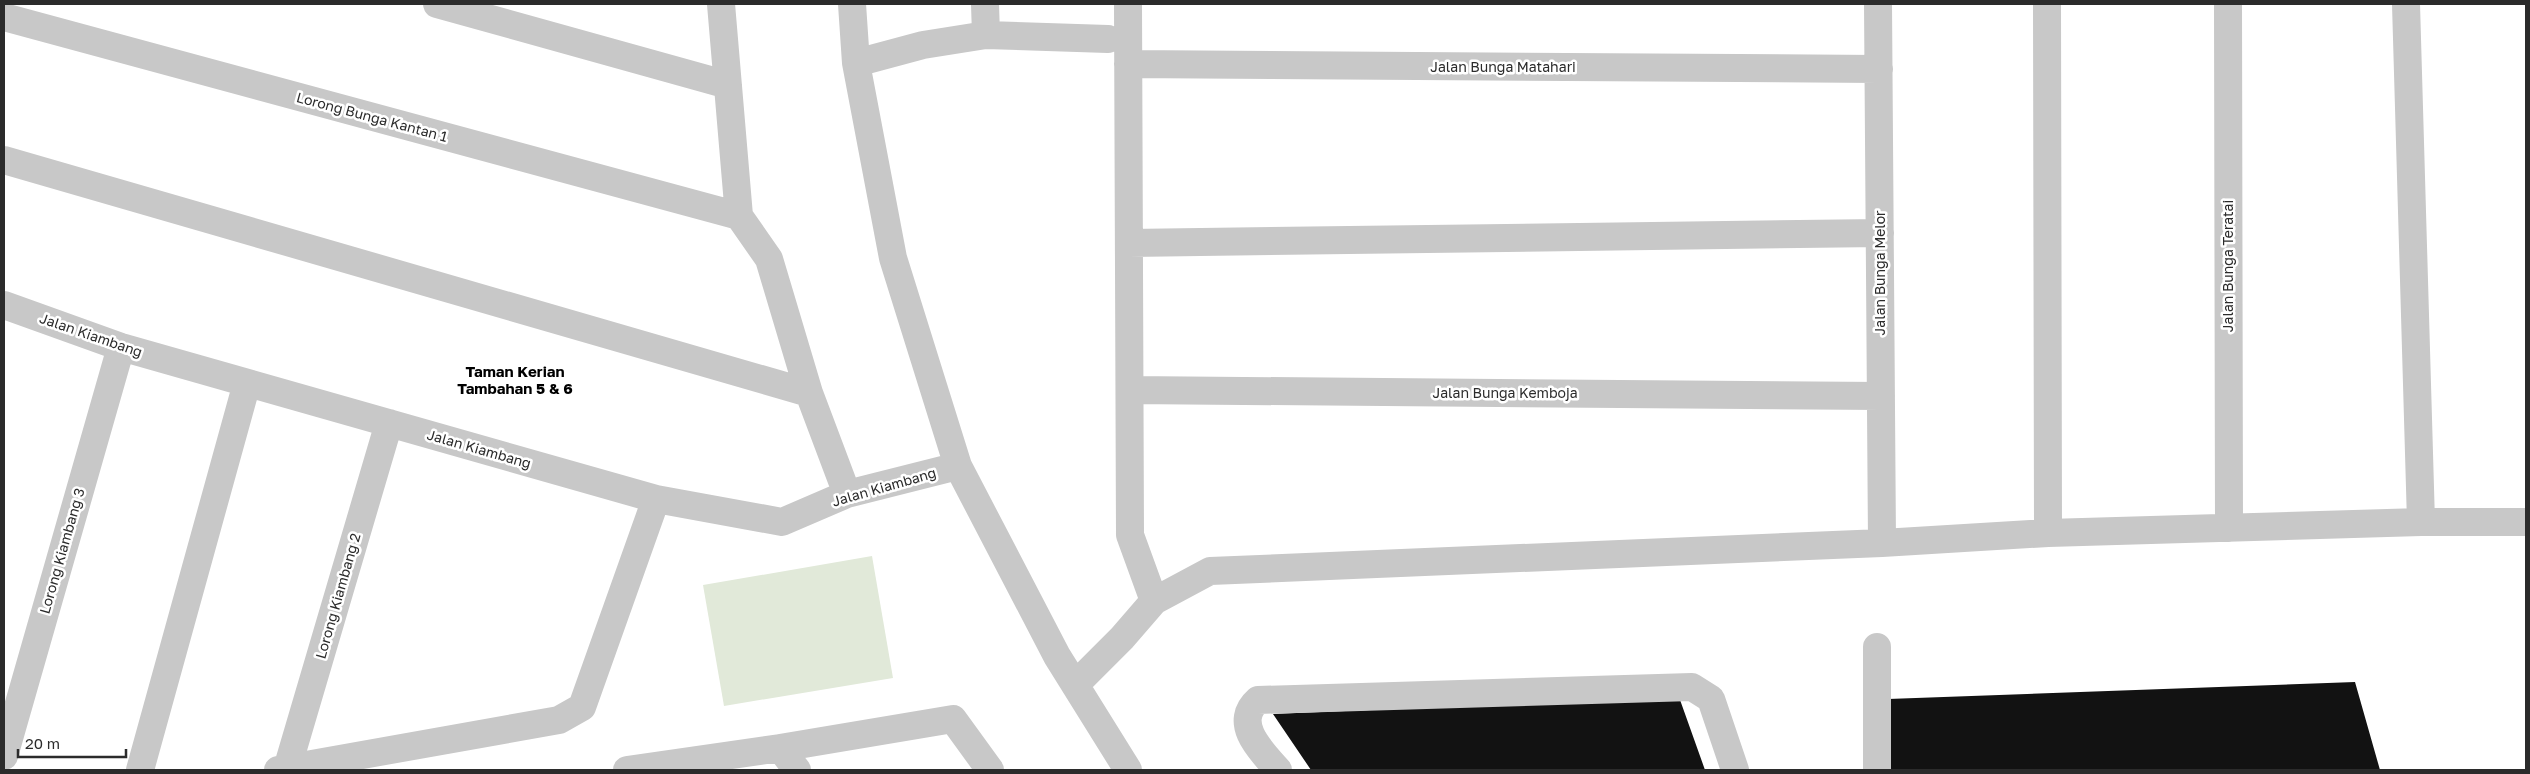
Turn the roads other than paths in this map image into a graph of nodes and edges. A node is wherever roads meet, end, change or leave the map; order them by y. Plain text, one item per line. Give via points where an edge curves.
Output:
1 (437, 4) edge
2 (721, 4) edge
3 (852, 4) edge
4 (985, 4) edge
5 (1128, 4) edge
6 (1878, 4) edge
7 (2047, 4) edge
8 (2228, 4) edge
9 (2406, 4) edge
10 (4, 17) edge
11 (986, 36) junction
12 (1108, 40) dead end
13 (856, 62) junction
14 (1128, 64) junction
15 (1879, 69) junction
16 (728, 85) junction
17 (4, 160) edge
18 (739, 216) junction
19 (1880, 233) junction
20 (1129, 243) junction
21 (4, 305) edge
22 (120, 347) junction
23 (246, 383) junction
24 (1130, 390) junction
25 (810, 393) junction
26 (1881, 396) junction
27 (389, 424) junction
28 (958, 466) junction
29 (847, 494) junction
30 (656, 499) junction
31 (2421, 522) junction
32 (2526, 522) edge
33 (2230, 528) junction
34 (2048, 533) junction
35 (1882, 543) junction
36 (1154, 601) junction
37 (1876, 647) dead end
38 (1075, 685) junction
39 (780, 748) junction
40 (4, 756) edge
41 (140, 770) edge
42 (283, 770) edge
43 (627, 770) edge
44 (797, 770) edge
45 (990, 770) edge
46 (1128, 770) edge
47 (1278, 770) edge
48 (1735, 770) edge
49 (1877, 770) edge

1 - 16 street
2 - 16 street
3 - 13 street
4 - 11 street
5 - 14 street
6 - 15 street, Jalan Bunga Melor
7 - 34 street
8 - 33 street, Jalan Bunga Teratai
9 - 31 street
10 - 18 street, Lorong Bunga Kantan 1
11 - 12 street
11 - 13 street via 923,45
13 - 28 street via 893,258
14 - 15 street, Jalan Bunga Matahari
14 - 20 street
15 - 19 street, Jalan Bunga Melor
16 - 18 street
17 - 25 street
18 - 25 street via 769,259
19 - 20 street
19 - 26 street, Jalan Bunga Melor
20 - 24 street
21 - 22 street, Jalan Kiambang
22 - 23 street, Jalan Kiambang
22 - 40 street, Lorong Kiambang 3
23 - 27 street, Jalan Kiambang
23 - 41 street
24 - 26 street, Jalan Bunga Kemboja
24 - 36 street via 1130,535
25 - 29 street
26 - 35 street, Jalan Bunga Melor
27 - 30 street, Jalan Kiambang
27 - 42 street, Lorong Kiambang 2
28 - 29 street, Jalan Kiambang
28 - 38 street
29 - 30 street, Jalan Kiambang via 782,522
30 - 42 street via 582,707 559,720
31 - 32 street
31 - 33 street
33 - 34 street
34 - 35 street
35 - 36 street via 1210,571
36 - 38 street
37 - 49 street
38 - 46 street
39 - 43 street
39 - 44 street
39 - 45 street via 953,719
47 - 48 street via 1254,742 1247,725 1250,707 1258,700 1692,687 1712,698

